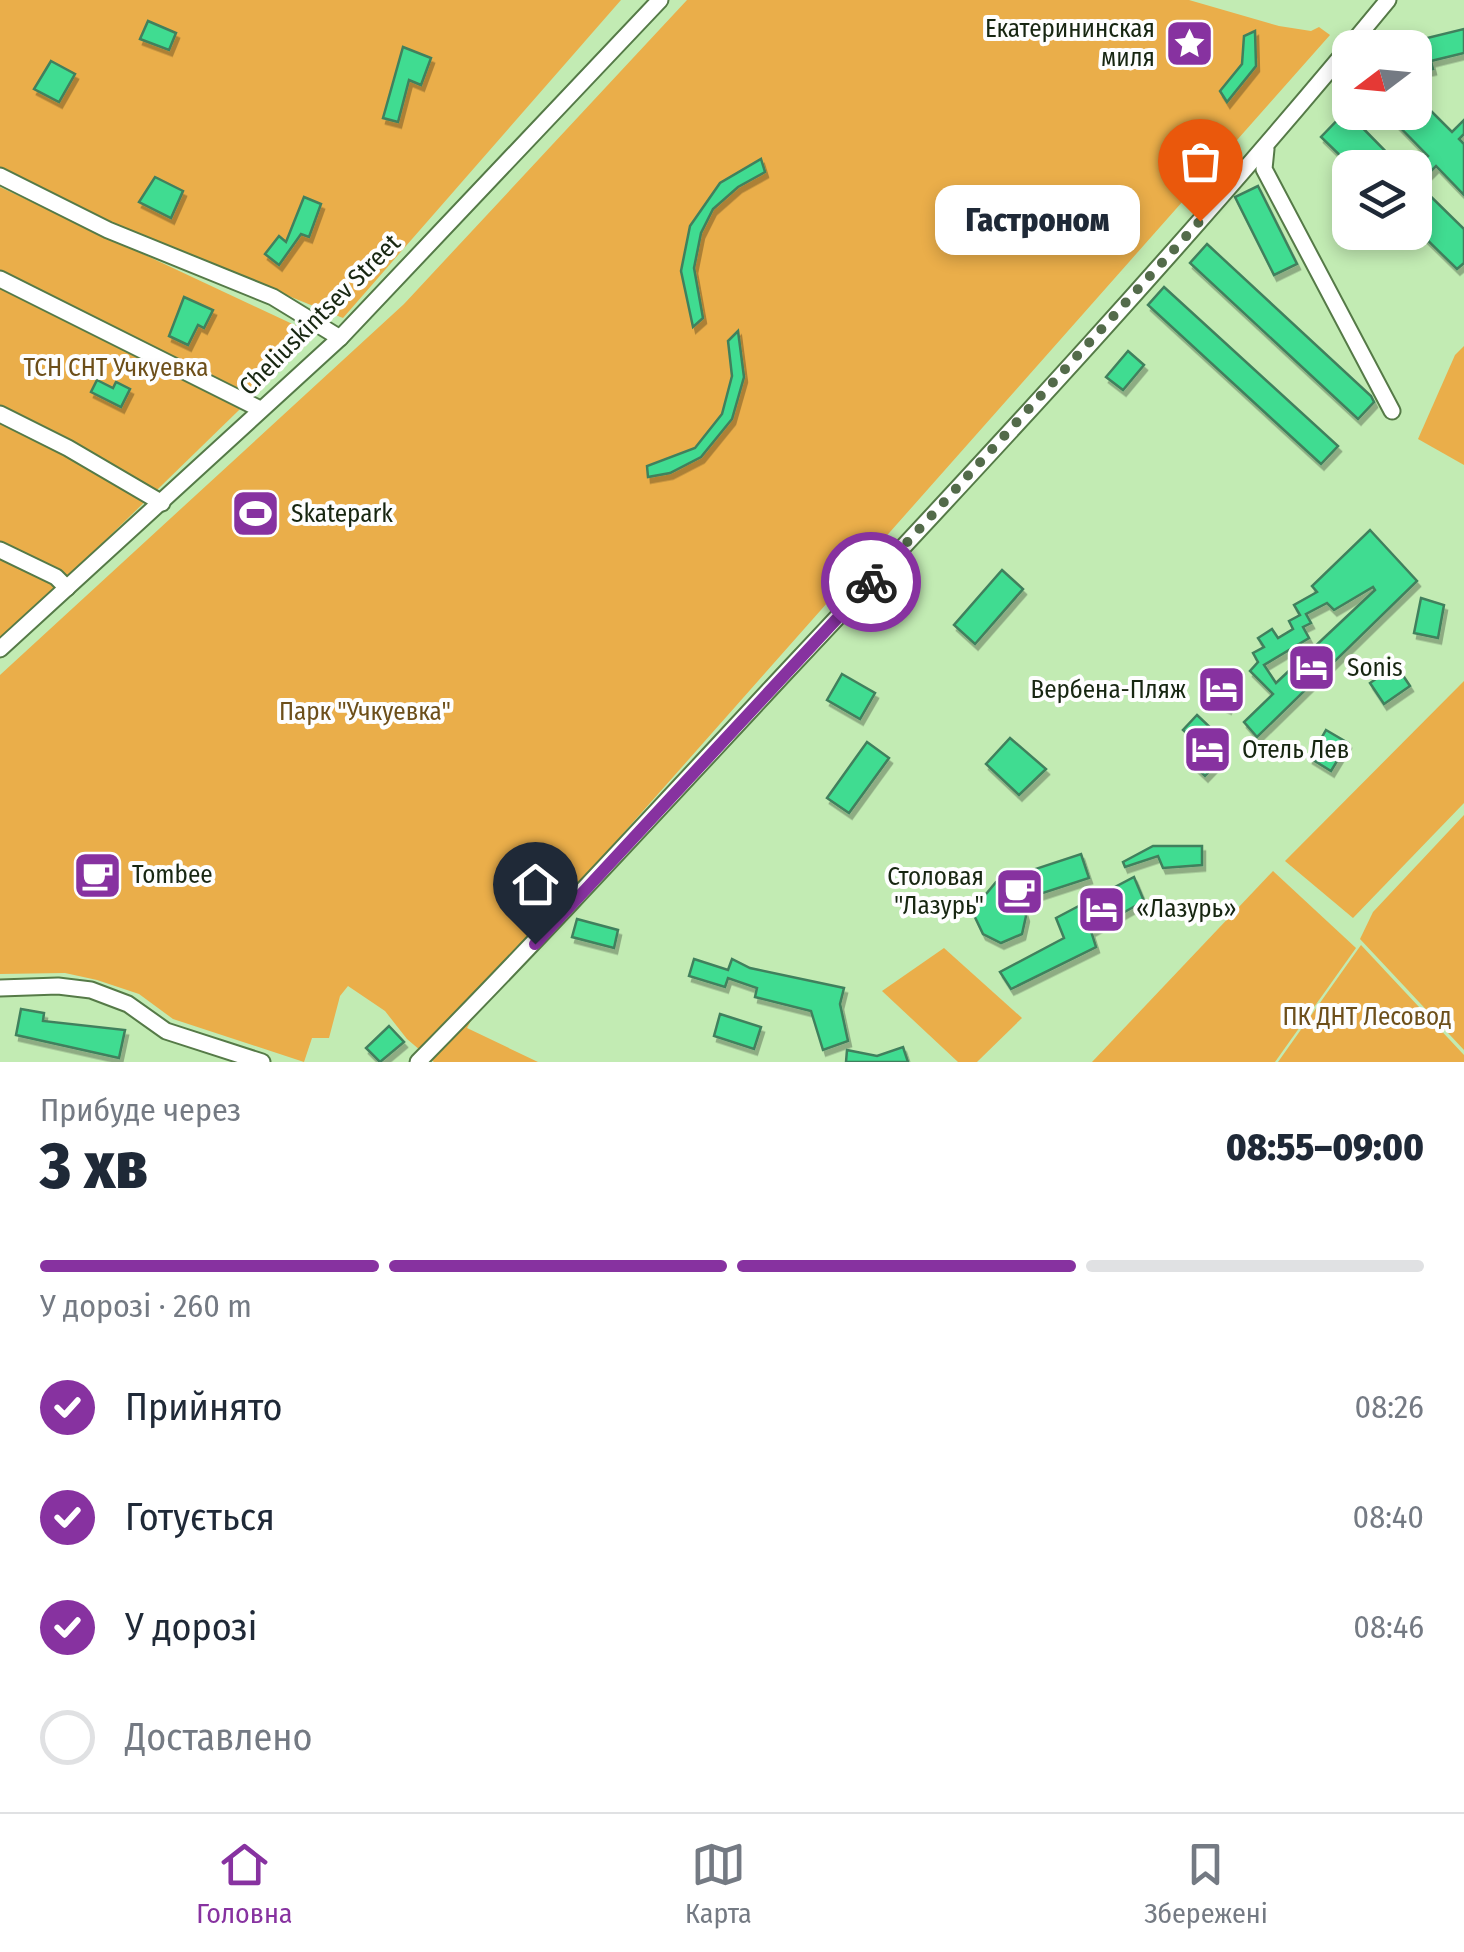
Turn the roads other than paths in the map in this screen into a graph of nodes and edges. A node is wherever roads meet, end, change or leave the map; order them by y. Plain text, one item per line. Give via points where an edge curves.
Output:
1 (660, 0) edge
2 (1388, 0) edge
3 (1266, 149) junction
4 (0, 176) edge
5 (0, 278) edge
6 (340, 338) junction
7 (260, 409) junction
8 (1392, 411) dead end
9 (0, 414) edge
10 (162, 503) junction
11 (0, 550) edge
12 (67, 588) junction
13 (1, 646) edge
14 (0, 988) edge
15 (262, 1062) edge
16 (418, 1062) edge

1 - 6 street, Cheliuskintsev Street
2 - 3 street
3 - 8 street via 1264,170
3 - 16 street via 989,456
4 - 6 street via 125,237 274,297
5 - 7 street
6 - 7 street, Cheliuskintsev Street
7 - 10 street, Cheliuskintsev Street
9 - 10 street
10 - 12 street, Cheliuskintsev Street
11 - 12 street
12 - 13 street, Cheliuskintsev Street
14 - 15 street via 90,990 128,1004 166,1031

